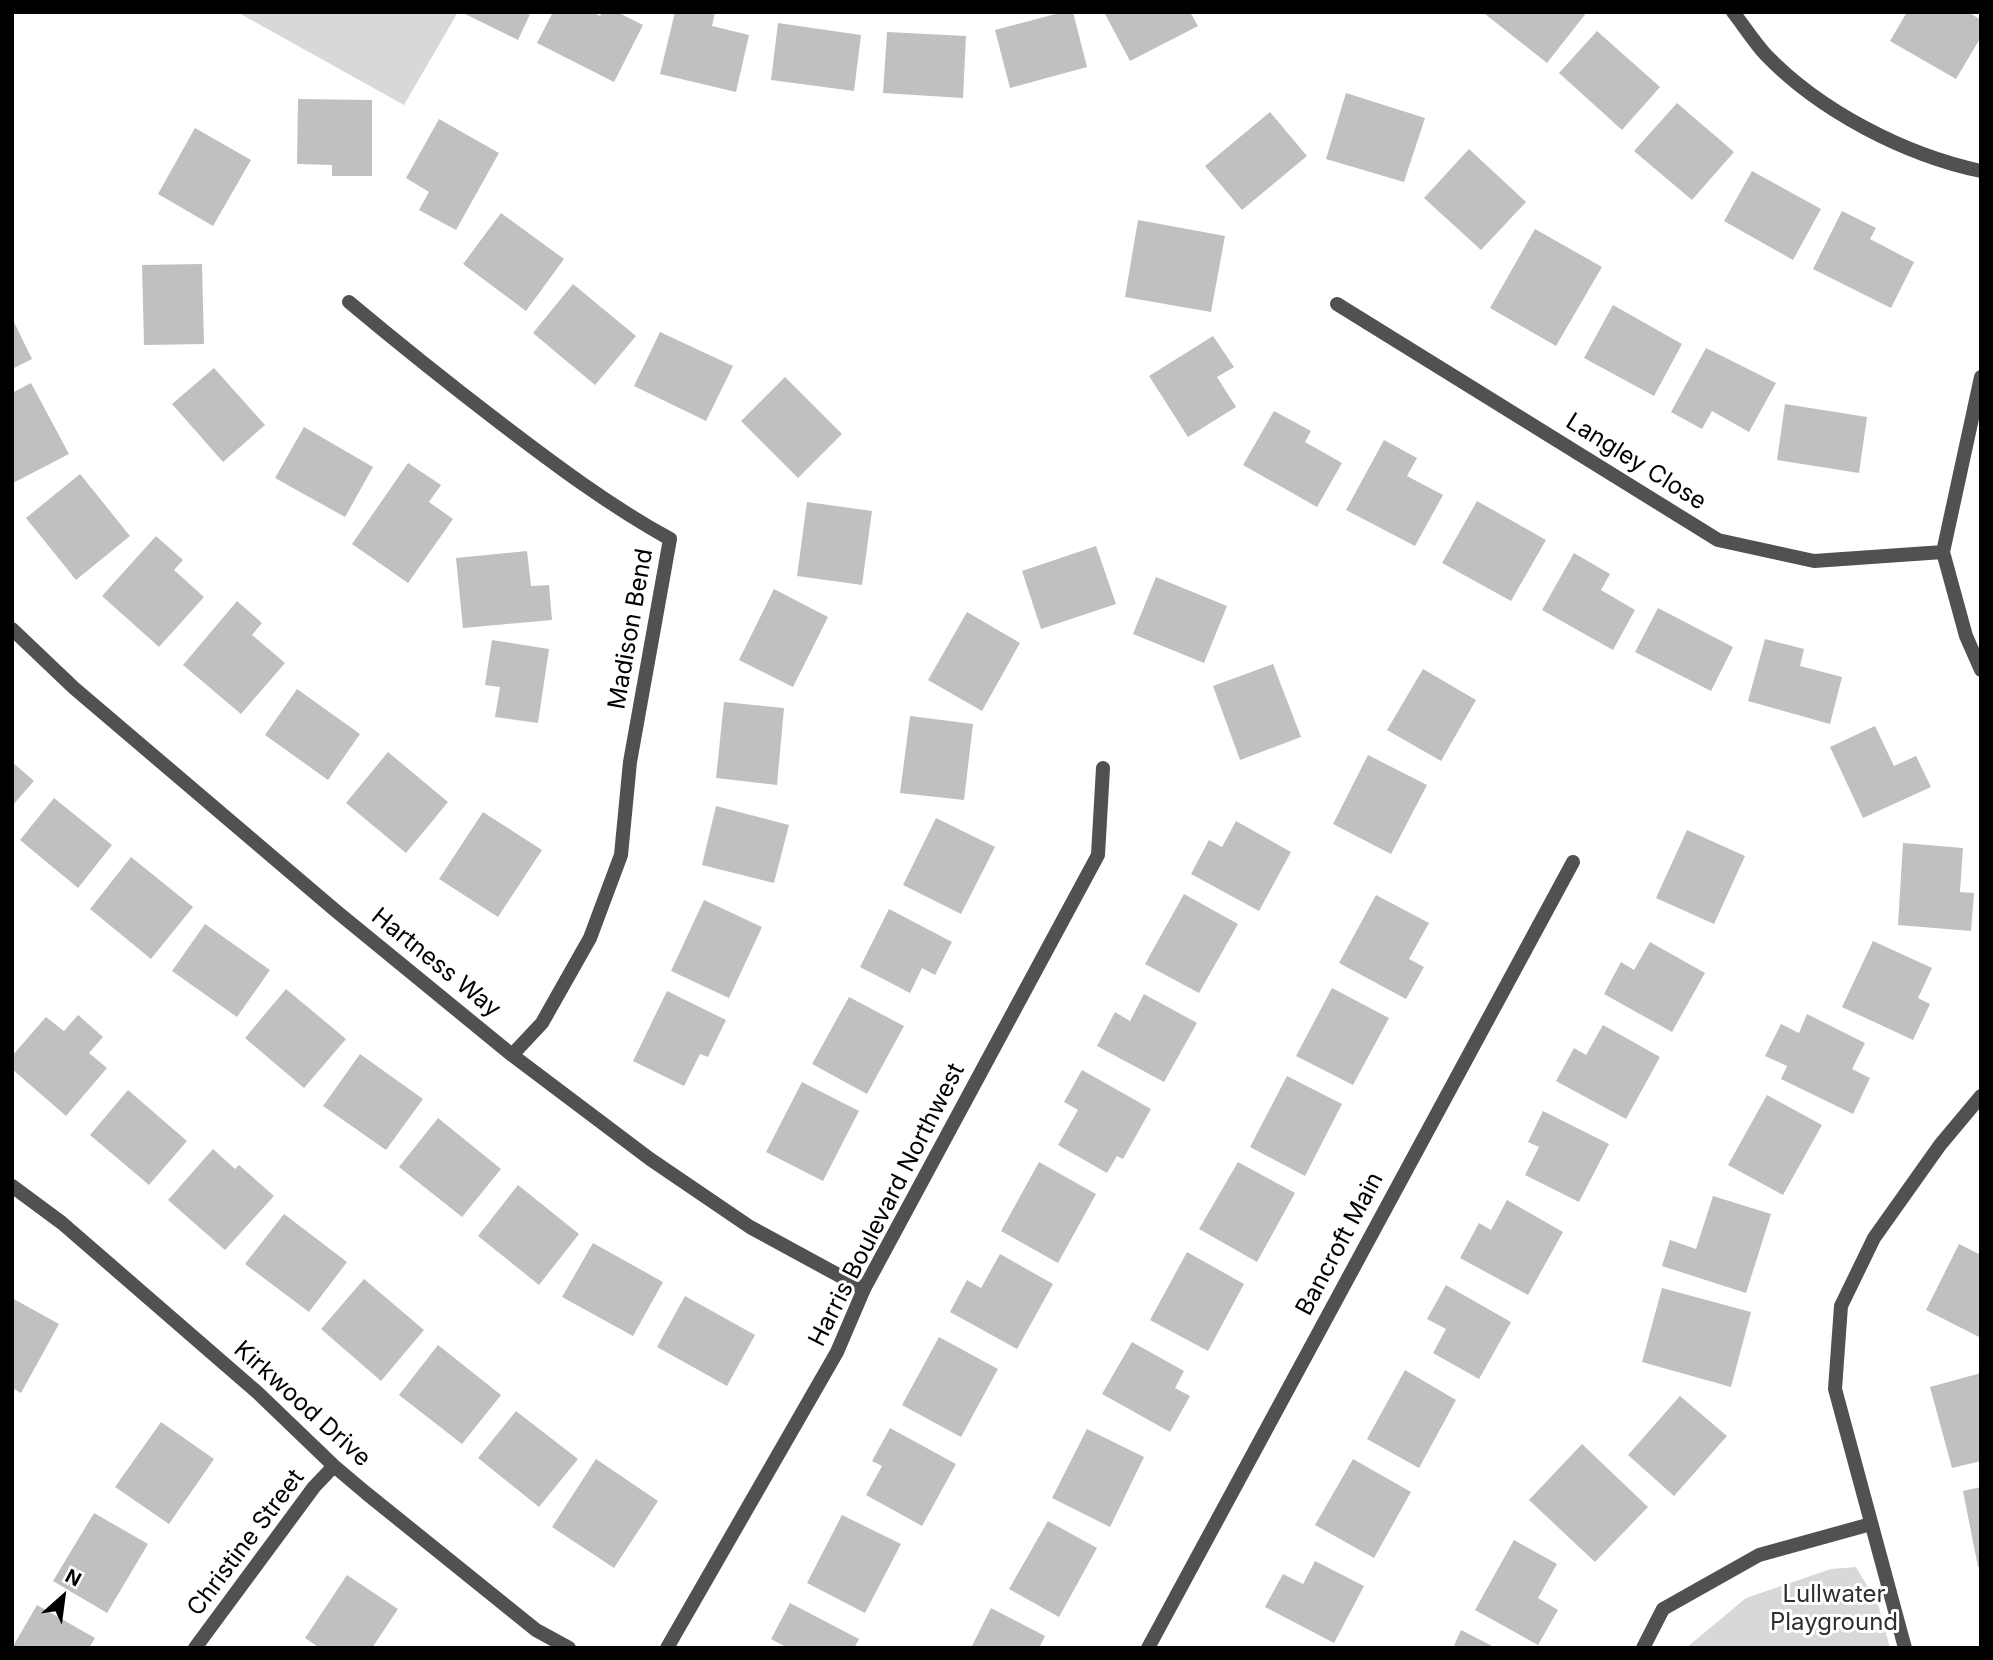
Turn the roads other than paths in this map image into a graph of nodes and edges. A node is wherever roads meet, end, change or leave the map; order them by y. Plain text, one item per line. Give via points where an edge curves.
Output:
1 (1733, 12) edge
2 (1981, 171) edge
3 (349, 302) dead end
4 (1338, 304) dead end
5 (1981, 377) edge
6 (1943, 552) junction
7 (12, 629) edge
8 (1981, 670) edge
9 (1103, 768) dead end
10 (1573, 862) dead end
11 (512, 1055) junction
12 (1981, 1096) edge
13 (12, 1186) edge
14 (864, 1289) junction
15 (334, 1466) junction
16 (1871, 1524) junction
17 (195, 1648) edge
18 (569, 1648) edge
19 (667, 1648) edge
20 (1148, 1648) edge
21 (1643, 1648) edge
22 (1905, 1648) edge

1 - 2 street via 1766,54 1827,104 1877,134 1952,165
3 - 11 street, Madison Bend via 553,463 670,540 631,762 621,855 590,938 542,1023
4 - 6 street, Langley Close via 1718,540 1814,561
5 - 6 street
6 - 8 street via 1966,636
7 - 11 street, Hartness Way via 74,688
9 - 14 street, Harris Boulevard Northwest via 1098,855
10 - 20 street, Bancroft Main
11 - 14 street, Hartness Way via 750,1227
12 - 16 street via 1874,1238 1841,1306 1835,1389
13 - 15 street, Kirkwood Drive via 62,1223 258,1392
14 - 19 street, Harris Boulevard Northwest via 837,1352
15 - 17 street, Christine Street
15 - 18 street, Kirkwood Drive via 526,1623
16 - 21 street via 1759,1555 1663,1609
16 - 22 street

